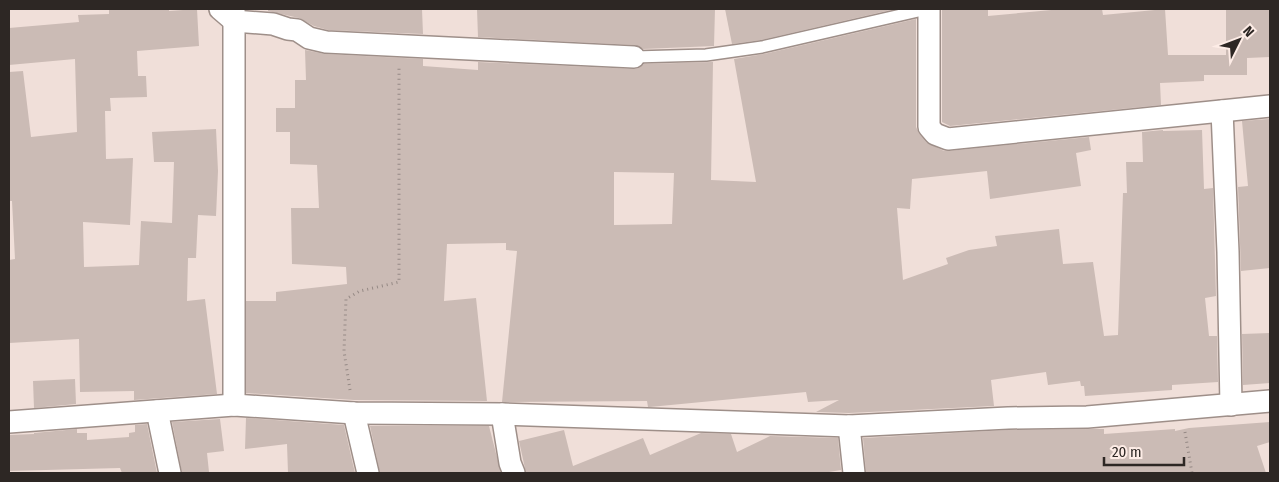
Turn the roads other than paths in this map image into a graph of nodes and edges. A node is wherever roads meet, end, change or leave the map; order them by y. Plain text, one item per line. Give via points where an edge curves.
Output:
1 (928, 9) edge
2 (229, 13) edge
3 (634, 57) joint
4 (1270, 106) edge
5 (1222, 111) junction
6 (1270, 401) edge
7 (234, 405) junction
8 (1231, 405) junction
9 (157, 411) junction
10 (354, 413) junction
11 (502, 414) junction
12 (9, 422) edge
13 (849, 426) junction
14 (170, 473) edge
15 (368, 473) edge
16 (514, 473) edge
17 (854, 473) edge

1 - 3 lane via 762,47 706,55
1 - 5 street via 929,127 942,137 948,139
2 - 3 street via 297,30 317,41
2 - 7 street
4 - 5 street
5 - 8 street
6 - 8 street
7 - 9 street
7 - 10 street
8 - 13 street via 1087,417
9 - 12 street
9 - 14 street
10 - 11 street
10 - 15 street
11 - 13 street
11 - 16 street
13 - 17 street

